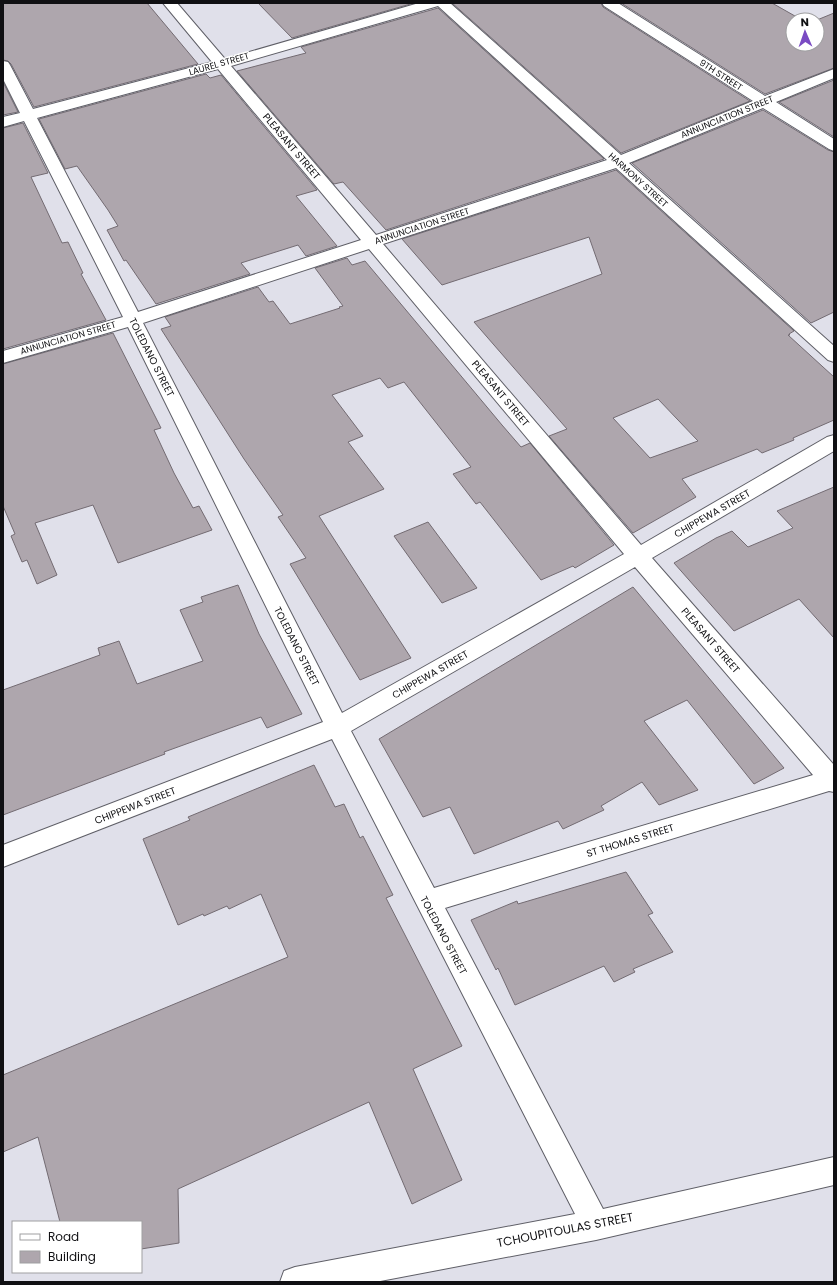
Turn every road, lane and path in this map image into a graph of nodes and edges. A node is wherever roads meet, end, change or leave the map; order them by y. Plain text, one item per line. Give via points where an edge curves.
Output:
1 (170, 3) edge
2 (434, 3) edge
3 (442, 3) edge
4 (609, 3) edge
5 (222, 64) junction
6 (3, 65) edge
7 (834, 73) edge
8 (764, 102) junction
9 (29, 116) junction
10 (3, 122) edge
11 (834, 146) edge
12 (618, 162) junction
13 (373, 242) junction
14 (133, 320) junction
15 (834, 356) edge
16 (3, 357) edge
17 (834, 442) edge
18 (638, 556) junction
19 (337, 727) junction
20 (833, 780) edge
21 (3, 856) edge
22 (427, 902) junction
23 (834, 1171) edge
24 (596, 1225) junction
25 (295, 1282) edge

1 - 5 street, PLEASANT STREET
2 - 5 street, LAUREL STREET
3 - 12 street, HARMONY STREET
4 - 8 street, 9TH STREET
5 - 9 street, LAUREL STREET
5 - 13 street, PLEASANT STREET
6 - 9 street, TOLEDANO STREET
7 - 8 street, ANNUNCIATION STREET
8 - 11 street, 9TH STREET
8 - 12 street, ANNUNCIATION STREET
9 - 10 street, LAUREL STREET
9 - 14 street, TOLEDANO STREET
12 - 13 street, ANNUNCIATION STREET
12 - 15 street, HARMONY STREET
13 - 14 street, ANNUNCIATION STREET
13 - 18 street, PLEASANT STREET
14 - 16 street, ANNUNCIATION STREET
14 - 19 street, TOLEDANO STREET
17 - 18 street, CHIPPEWA STREET
18 - 19 street, CHIPPEWA STREET
18 - 20 street, PLEASANT STREET
19 - 21 street, CHIPPEWA STREET
19 - 22 street, TOLEDANO STREET
20 - 22 street, ST THOMAS STREET
22 - 24 street, TOLEDANO STREET
23 - 24 street, TCHOUPITOULAS STREET
24 - 25 street, TCHOUPITOULAS STREET

